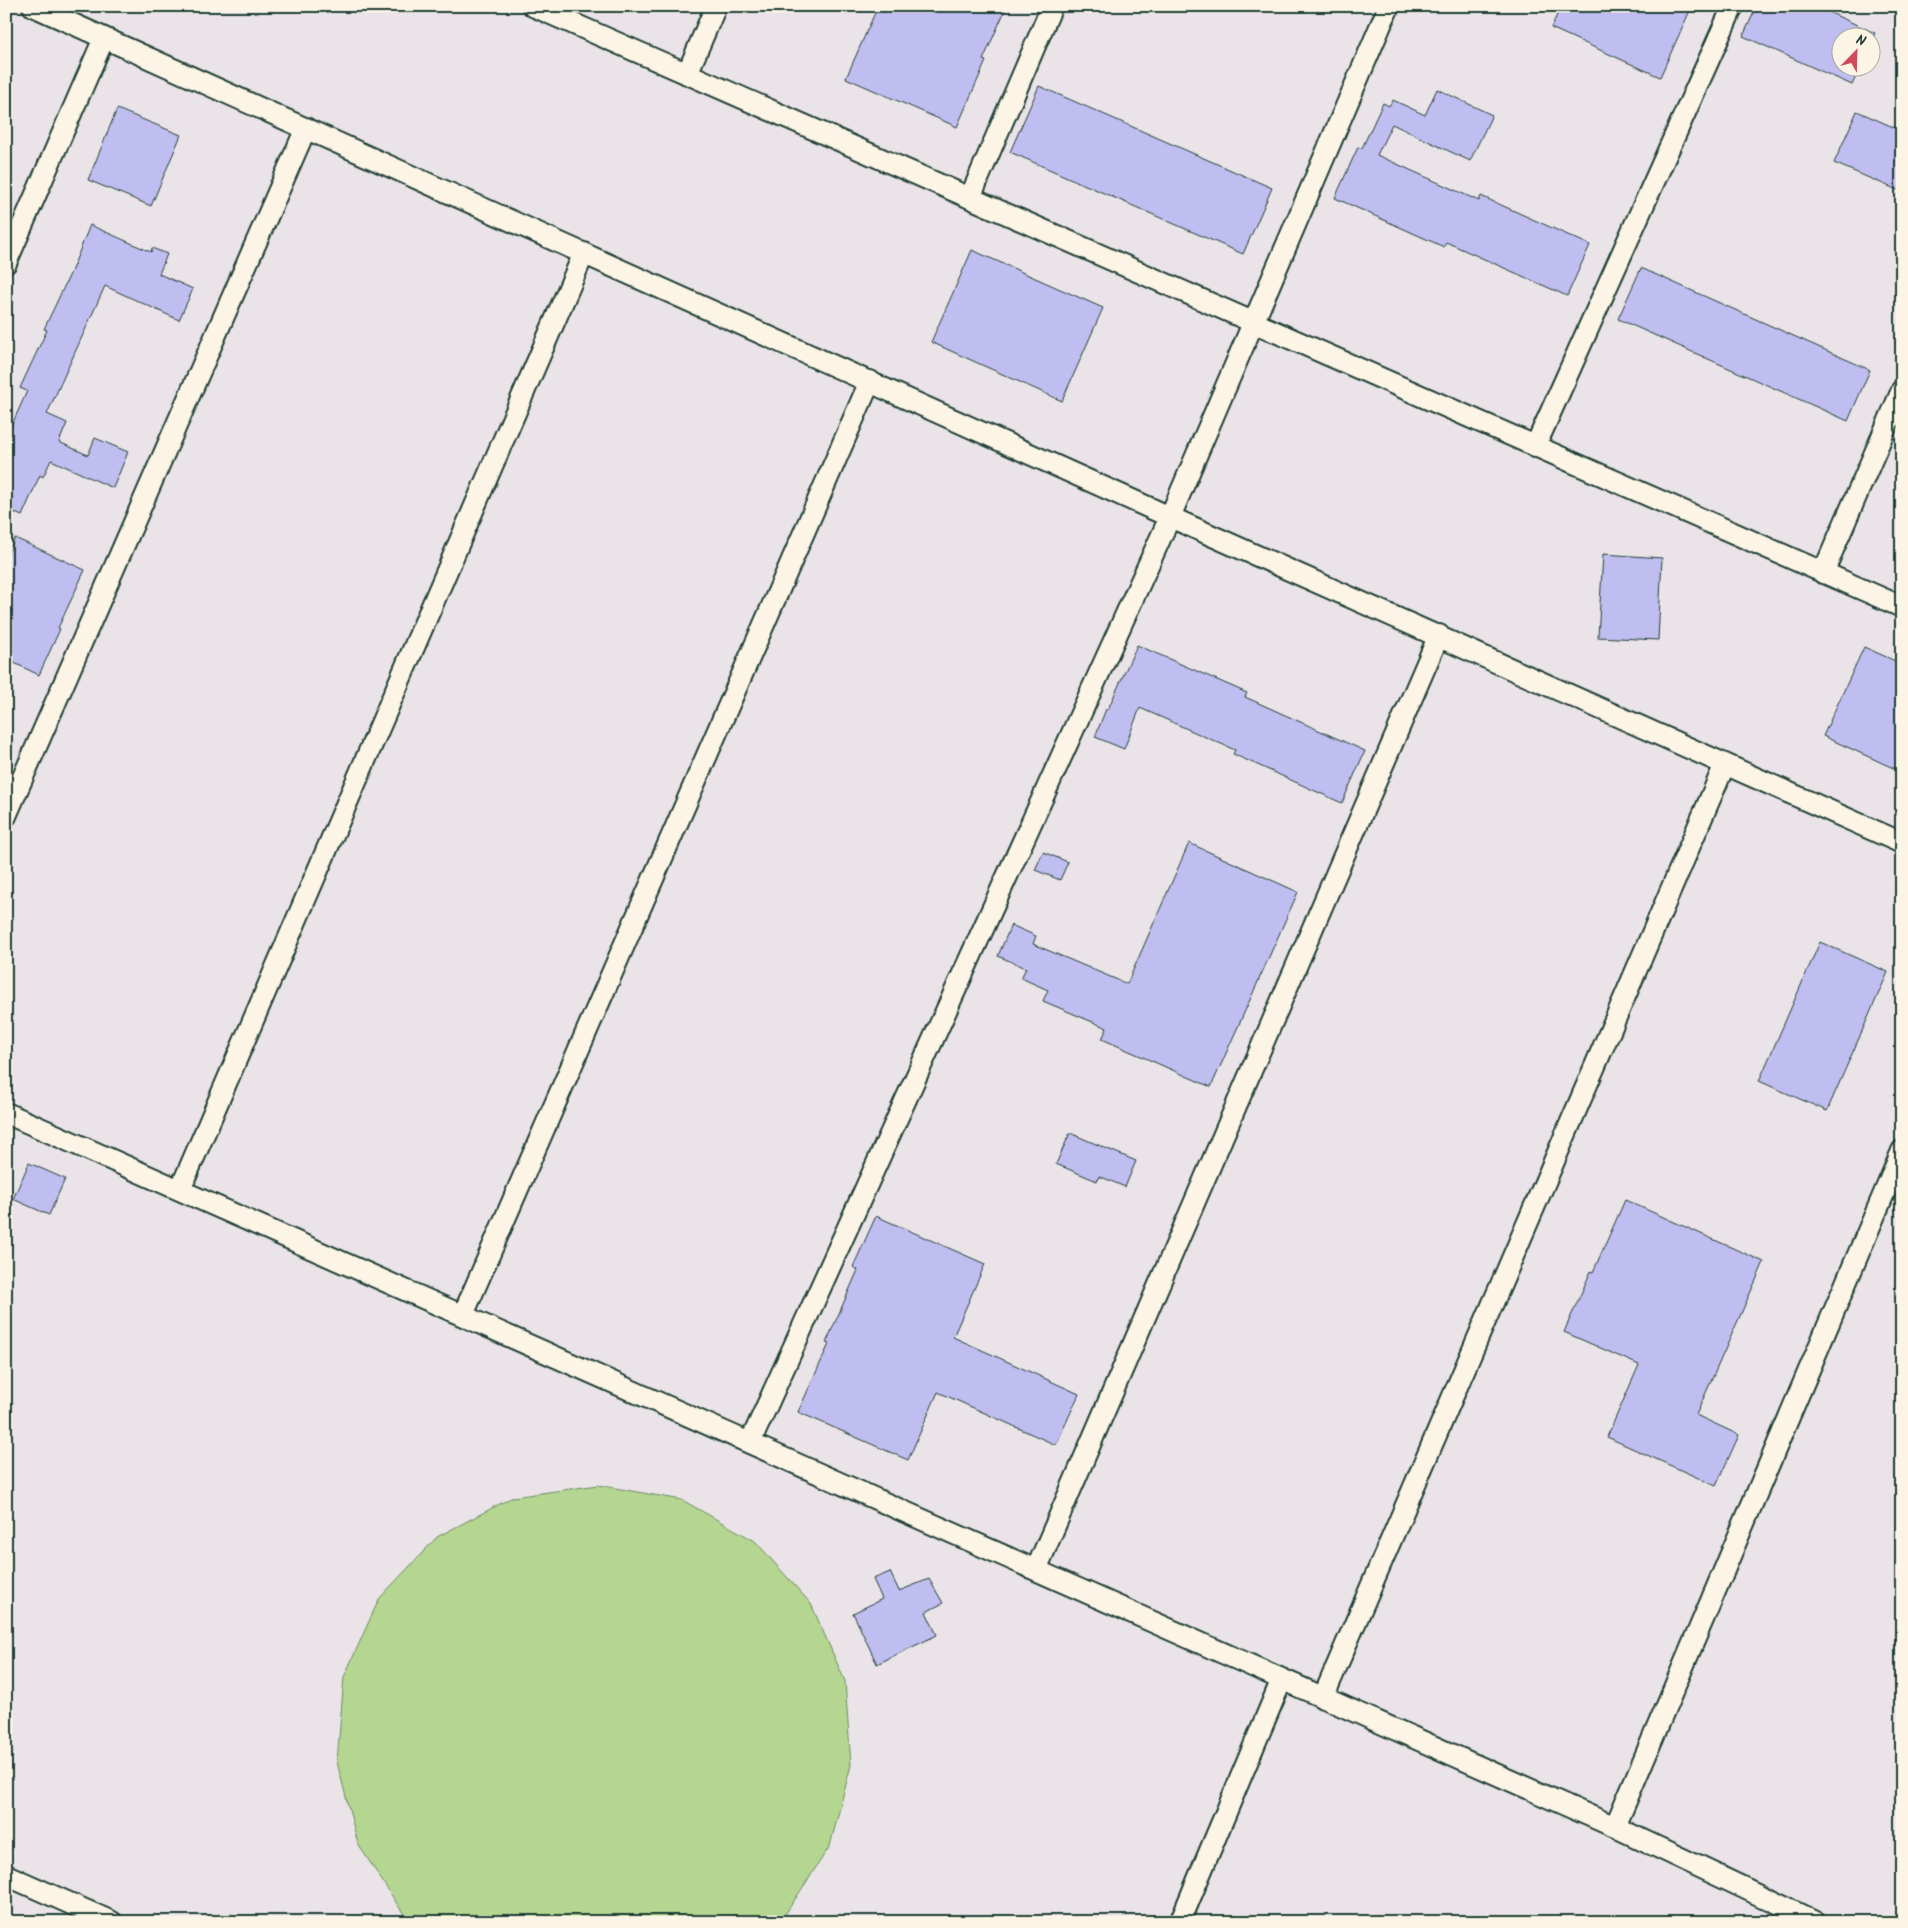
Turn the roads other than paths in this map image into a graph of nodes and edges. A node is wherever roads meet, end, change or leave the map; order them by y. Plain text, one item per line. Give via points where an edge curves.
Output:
1 (33, 6) edge
2 (533, 6) edge
3 (716, 6) edge
4 (1052, 6) edge
5 (1389, 6) edge
6 (1733, 6) edge
7 (104, 38) junction
8 (687, 74) junction
9 (306, 128) junction
10 (970, 198) junction
11 (584, 252) junction
12 (6, 262) edge
13 (1252, 322) junction
14 (870, 381) junction
15 (1902, 390) edge
16 (1535, 446) junction
17 (1170, 517) junction
18 (1823, 573) junction
19 (1902, 607) edge
20 (1438, 635) junction
21 (1725, 764) junction
22 (6, 816) edge
23 (1902, 842) edge
24 (6, 1113) edge
25 (1902, 1151) edge
26 (180, 1190) junction
27 (462, 1316) junction
28 (750, 1443) junction
29 (1036, 1570) junction
30 (1282, 1679) junction
31 (1323, 1698) junction
32 (1615, 1827) junction
33 (6, 1875) edge
34 (112, 1922) edge
35 (1180, 1922) edge
36 (1816, 1922) edge

1 - 7 street
2 - 8 street
3 - 8 street
4 - 10 street
5 - 13 street
6 - 16 street
7 - 9 street
7 - 12 street
8 - 10 street
9 - 11 street
9 - 22 street
10 - 13 street
11 - 14 street
11 - 26 street
13 - 16 street
13 - 17 street
14 - 17 street
14 - 27 street
15 - 18 street
16 - 18 street
17 - 20 street
17 - 28 street
18 - 19 street
20 - 21 street
20 - 29 street
21 - 23 street
21 - 31 street
24 - 26 street
25 - 32 street
26 - 27 street
27 - 28 street
28 - 29 street
29 - 30 street
30 - 31 street
30 - 35 street
31 - 32 street
32 - 36 street
33 - 34 street

